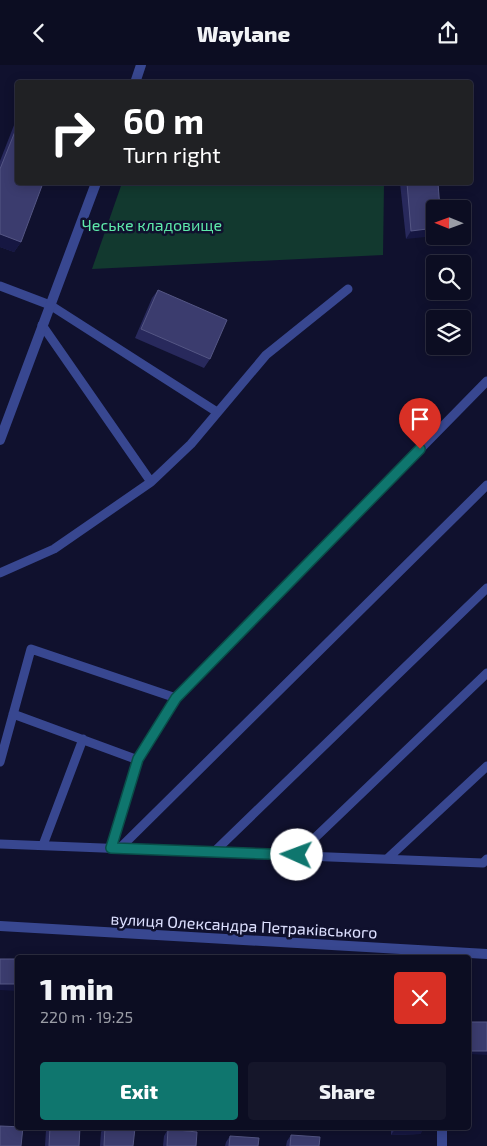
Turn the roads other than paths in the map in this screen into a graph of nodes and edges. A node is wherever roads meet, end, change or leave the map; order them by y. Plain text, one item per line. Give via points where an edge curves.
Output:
1 (141, 65) edge
2 (136, 80) edge
3 (95, 185) edge
4 (0, 285) edge
5 (348, 289) dead end
6 (50, 305) junction
7 (42, 325) junction
8 (487, 381) edge
9 (217, 412) junction
10 (3, 422) edge
11 (0, 440) edge
12 (152, 482) junction
13 (487, 485) edge
14 (0, 573) edge
15 (487, 587) edge
16 (487, 673) edge
17 (176, 698) junction
18 (13, 714) junction
19 (83, 739) junction
20 (138, 759) junction
21 (0, 762) edge
22 (487, 766) edge
23 (0, 844) edge
24 (43, 845) junction
25 (115, 848) junction
26 (214, 852) junction
27 (297, 855) junction
28 (388, 859) junction
29 (487, 859) edge
30 (0, 925) edge
31 (487, 954) edge
32 (442, 955) edge
33 (442, 1130) edge
34 (442, 1146) edge

1 - 2 street
3 - 6 street
4 - 6 lane
5 - 9 lane via 266,355
6 - 7 street
6 - 9 lane
7 - 10 street
7 - 12 lane
8 - 17 lane
9 - 12 lane via 191,444
10 - 11 street
12 - 14 lane via 54,549
13 - 25 lane
15 - 26 lane
16 - 27 lane
17 - 18 lane via 31,649
17 - 20 lane
18 - 19 lane
18 - 21 lane
19 - 20 lane
19 - 24 lane
20 - 25 lane
22 - 28 lane
23 - 24 lane
24 - 25 lane
25 - 26 lane
26 - 27 lane
27 - 28 lane
28 - 29 lane via 483,863
30 - 32 street, вулиця Олександра Петраківського
31 - 32 street, вулиця Олександра Петраківського
33 - 34 street

